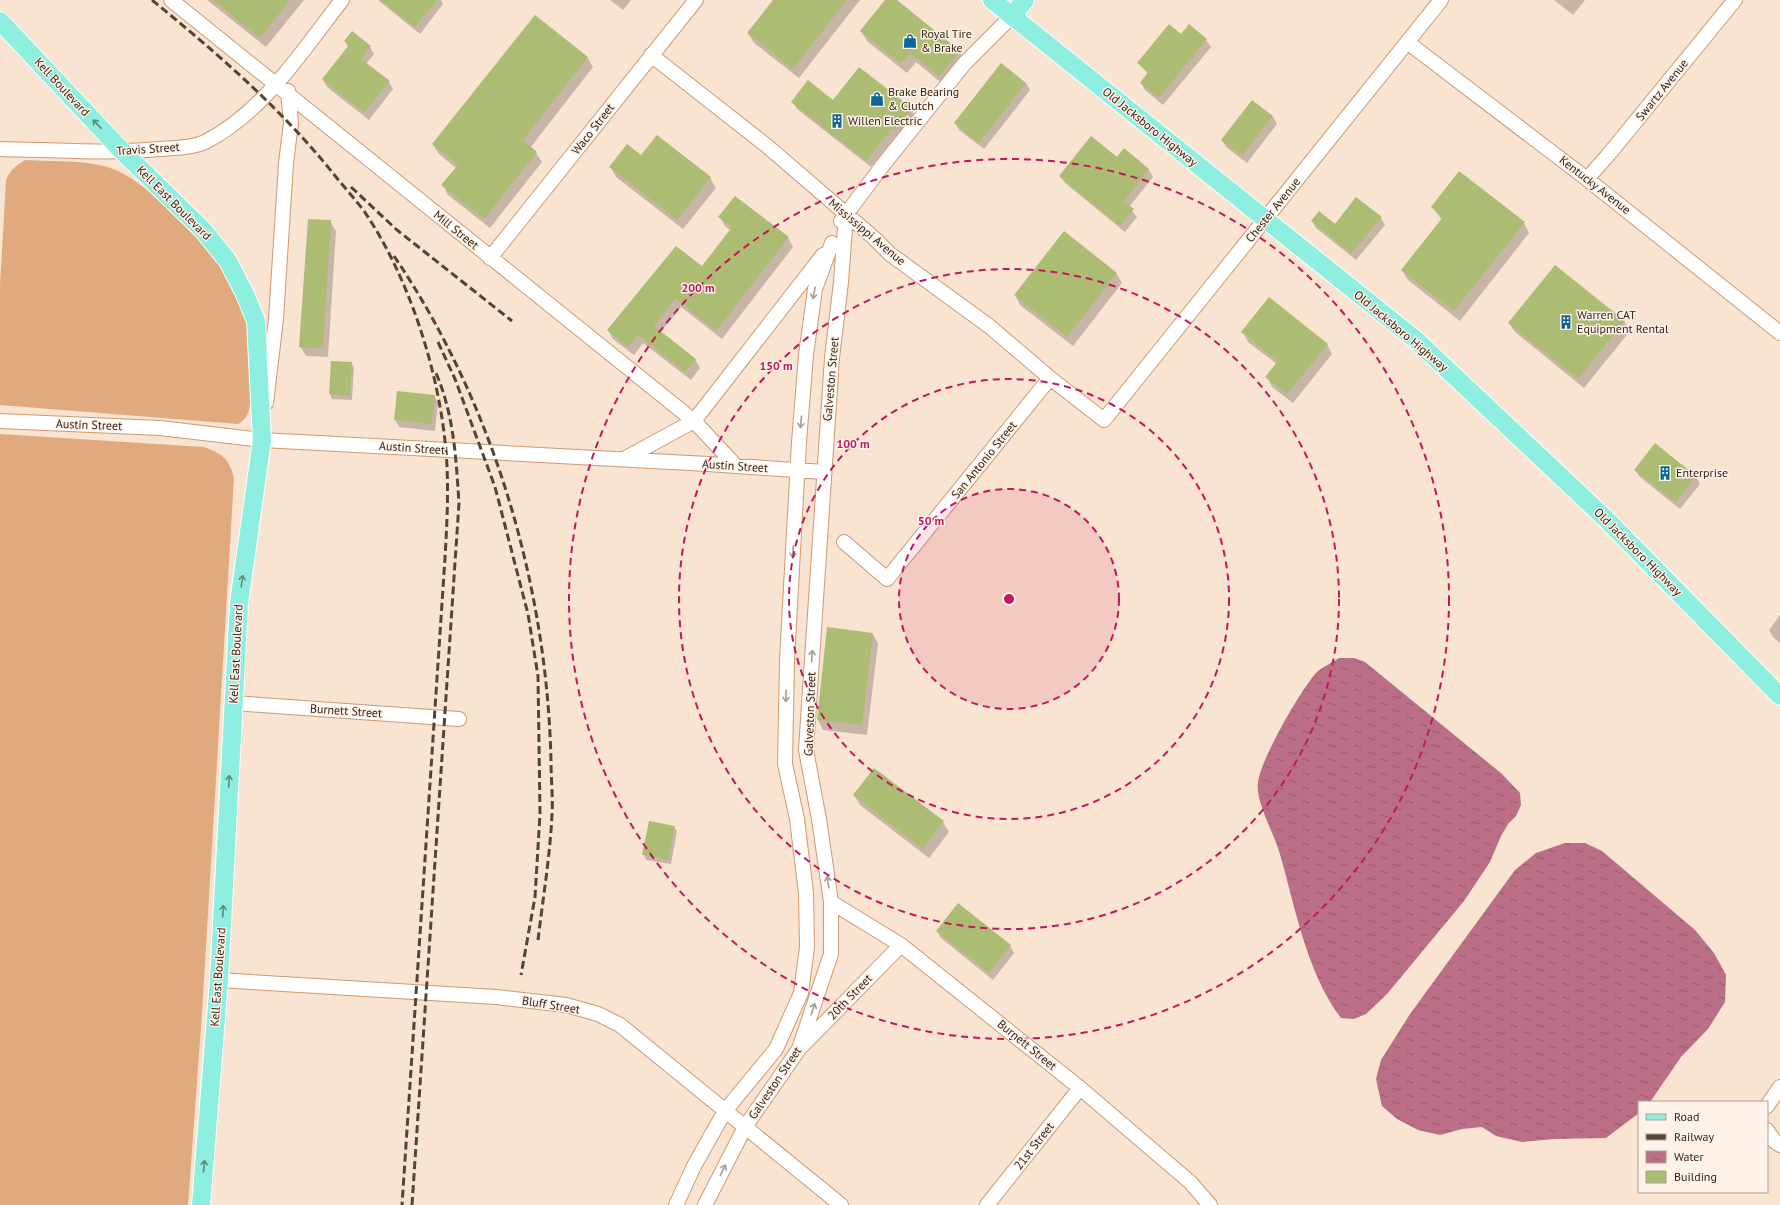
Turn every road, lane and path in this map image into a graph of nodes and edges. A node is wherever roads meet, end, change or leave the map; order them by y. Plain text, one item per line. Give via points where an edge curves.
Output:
1 (171, 0) edge
2 (342, 0) edge
3 (696, 0) edge
4 (992, 0) edge
5 (1025, 0) edge
6 (1441, 0) edge
7 (1735, 0) edge
8 (1012, 16) junction
9 (0, 21) edge
10 (1407, 42) junction
11 (651, 55) junction
12 (297, 58) junction
13 (275, 84) junction
14 (288, 95) junction
15 (0, 149) edge
16 (123, 152) junction
17 (1587, 179) junction
18 (846, 215) junction
19 (1266, 220) junction
20 (832, 243) junction
21 (490, 258) junction
22 (1780, 333) edge
23 (1050, 378) junction
24 (1104, 420) joint
25 (0, 421) edge
26 (694, 421) junction
27 (262, 440) junction
28 (624, 459) junction
29 (736, 466) junction
30 (797, 471) junction
31 (824, 472) junction
32 (844, 542) dead end
33 (1780, 696) edge
34 (233, 704) junction
35 (459, 719) dead end
36 (831, 902) junction
37 (901, 944) junction
38 (219, 980) junction
39 (799, 1049) junction
40 (1780, 1087) edge
41 (1080, 1088) junction
42 (1768, 1105) edge
43 (725, 1111) junction
44 (745, 1127) junction
45 (1768, 1132) edge
46 (1780, 1145) edge
47 (201, 1205) edge
48 (676, 1205) edge
49 (705, 1205) edge
50 (841, 1205) edge
51 (987, 1205) edge
52 (1210, 1205) edge

1 - 13 street, Mill Street
2 - 12 street, Travis Street
3 - 11 street, Waco Street
4 - 8 main road, Old Jacksboro Highway
5 - 8 main road, Galveston Street
6 - 10 street, Chester Avenue
7 - 17 street, Swartz Avenue
8 - 18 street, Galveston Street via 964,64
8 - 19 main road, Old Jacksboro Highway
16 -> 9 main road, Kell Boulevard
10 - 17 street, Kentucky Avenue
10 - 19 street, Chester Avenue
11 - 18 street, Mississippi Avenue via 767,146
11 - 21 street, Waco Street
12 - 13 street, Travis Street
12 - 14 street
13 - 14 street, Mill Street
13 - 16 street, Travis Street via 248,112 204,142 180,148
14 - 21 street, Mill Street
14 - 27 street via 291,123 276,319
15 - 16 street, Travis Street
16 - 27 main road, Kell East Boulevard via 204,230 228,261 245,294 256,321
17 - 22 street, Kentucky Avenue
18 - 20 street, Galveston Street
18 - 23 street, Mississippi Avenue via 890,254 989,326
18 - 31 street, Galveston Street
19 - 24 street, Chester Avenue
19 - 33 main road, Old Jacksboro Highway via 1416,340 1502,419 1606,519
20 - 26 street, Galveston Street
20 -> 30 street, Galveston Street via 815,289 806,355
21 - 26 street, Mill Street
23 - 24 street, Mississippi Avenue
23 - 32 street, San Antonio Street via 887,579
25 - 27 street, Austin Street via 160,428
26 - 28 street, Galveston Street
26 - 29 street, Mill Street
27 - 28 street, Austin Street
34 -> 27 main road, Kell East Boulevard via 238,603
28 - 29 street, Austin Street
29 - 30 street, Austin Street
30 - 31 street, Austin Street
30 -> 43 street, Galveston Street via 787,660 785,764 797,819 806,893 807,947 801,993 776,1050
36 -> 31 street, Galveston Street via 806,750
34 - 35 street, Burnett Street
38 -> 34 main road, Kell East Boulevard
36 - 37 street, Burnett Street
39 -> 36 street, Galveston Street via 831,954
37 - 39 street, 20th Street
37 - 41 street, Burnett Street
38 - 43 street, Bluff Street via 496,997 566,1004 598,1014 620,1025
47 -> 38 main road, Kell East Boulevard
39 - 44 street, Galveston Street
40 - 42 street
41 - 51 street, 21st Street
41 - 52 street, Burnett Street via 1190,1182
43 - 44 street, Bluff Street
43 - 48 street, Galveston Street via 694,1166
49 -> 44 street, Galveston Street
44 - 50 street, Bluff Street
45 - 46 street

